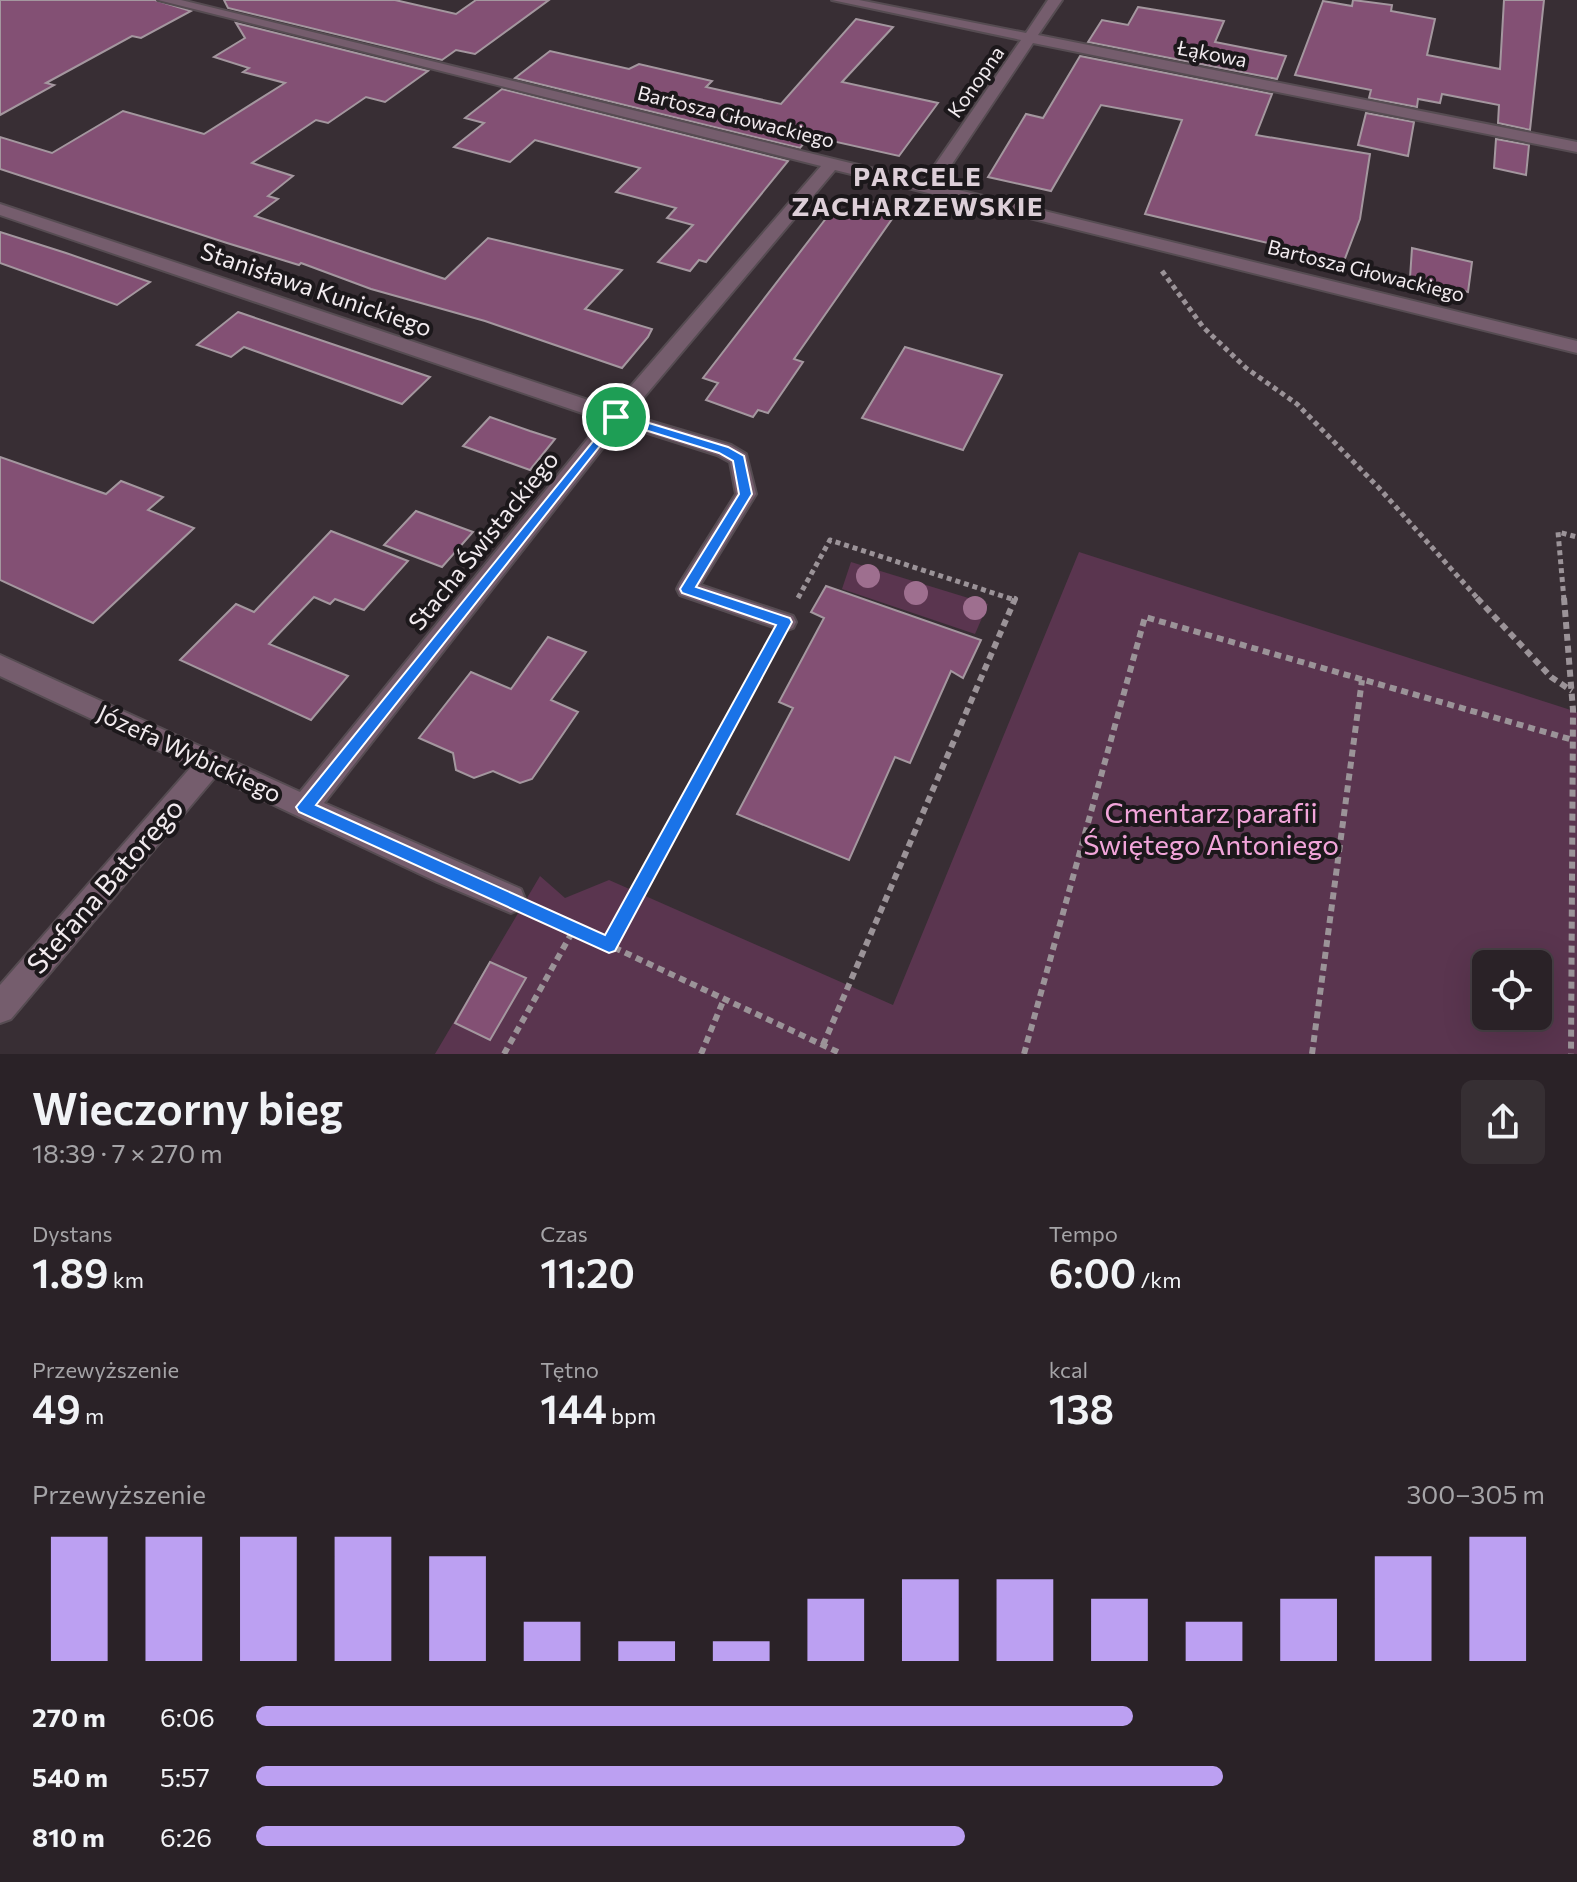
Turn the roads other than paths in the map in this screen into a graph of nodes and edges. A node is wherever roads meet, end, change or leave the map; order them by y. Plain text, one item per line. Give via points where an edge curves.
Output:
1 (165, 0) edge
2 (839, 0) edge
3 (1055, 0) edge
4 (1030, 38) junction
5 (1577, 147) edge
6 (832, 163) junction
7 (929, 186) junction
8 (0, 209) edge
9 (1577, 347) edge
10 (616, 417) junction
11 (785, 622) road end
12 (0, 665) edge
13 (210, 764) junction
14 (304, 807) junction
15 (511, 899) road end
16 (0, 1008) edge

1 - 6 street, Bartosza Głowackiego
2 - 4 street, Łąkowa
3 - 4 street, Konopna
4 - 5 street, Łąkowa
4 - 7 street, Konopna
6 - 7 street, Bartosza Głowackiego
6 - 10 street, Stacha Świstackiego
7 - 9 street, Bartosza Głowackiego
8 - 10 street, Stanisława Kunickiego
10 - 11 lane via 739,459 746,494 687,589
10 - 14 street, Stacha Świstackiego
12 - 13 street, Józefa Wybickiego
13 - 14 street, Józefa Wybickiego
13 - 16 street, Stefana Batorego
14 - 15 street, Józefa Wybickiego

